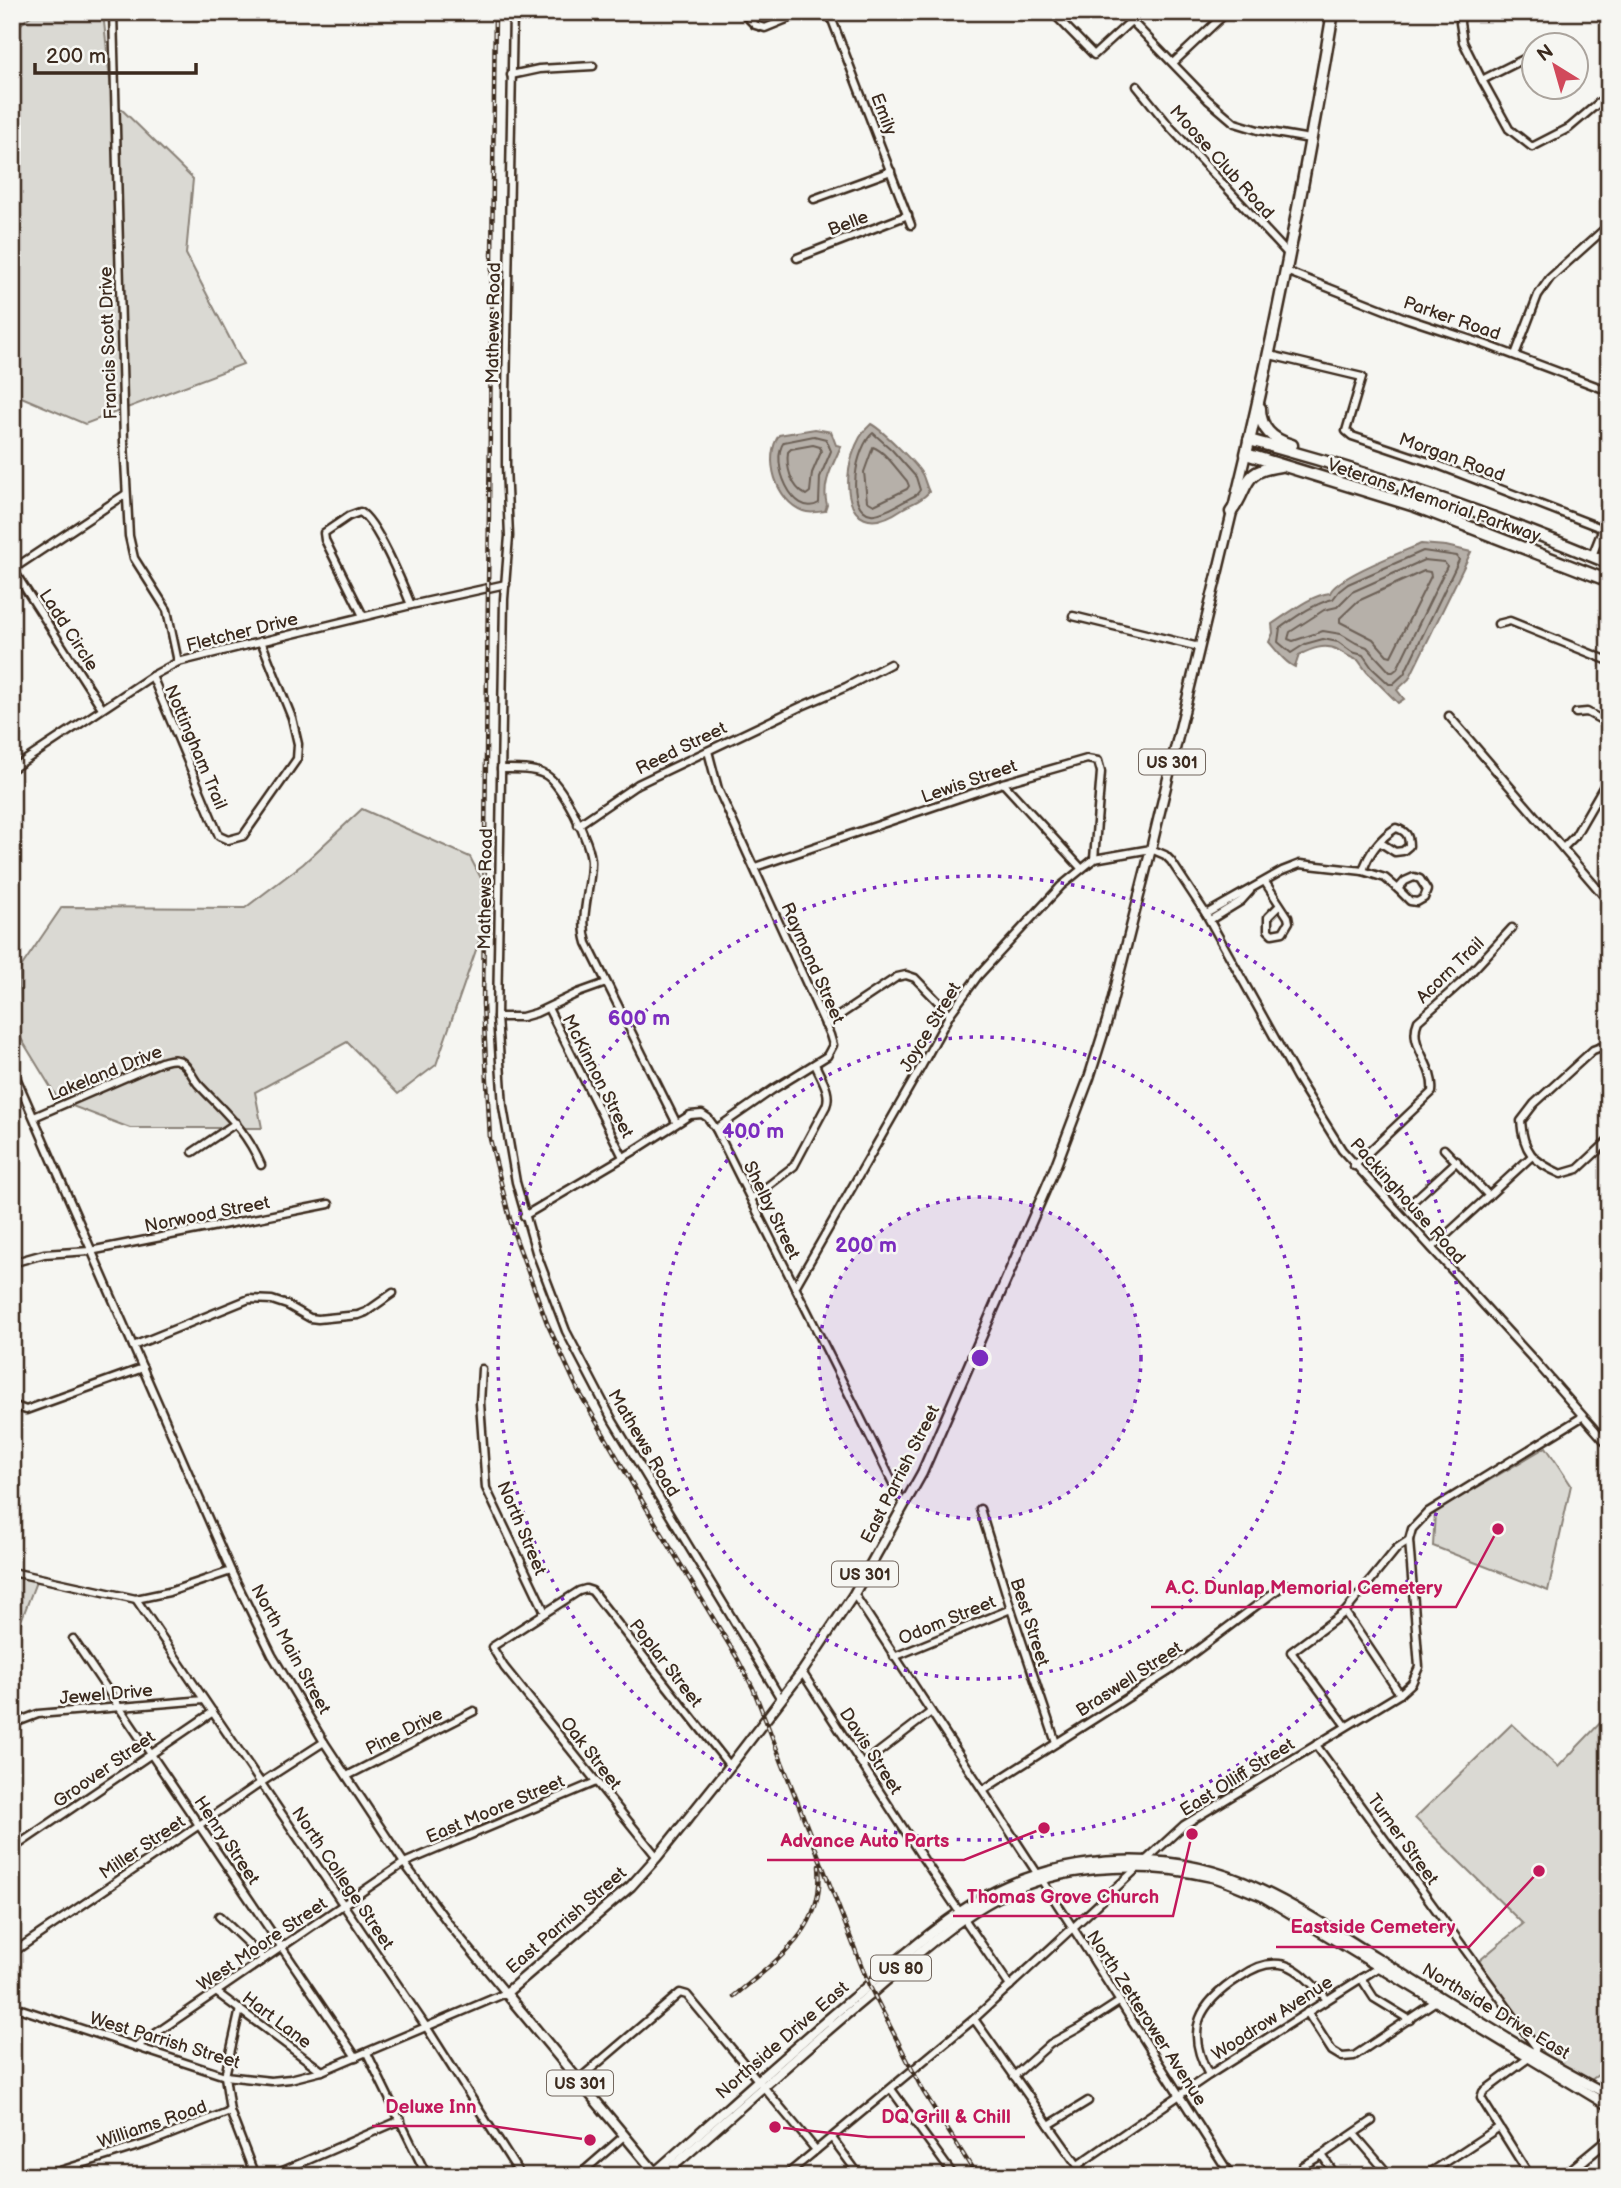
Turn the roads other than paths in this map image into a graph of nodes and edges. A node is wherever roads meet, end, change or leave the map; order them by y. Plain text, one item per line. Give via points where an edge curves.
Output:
1 (113, 12) edge
2 (513, 12) edge
3 (742, 12) edge
4 (804, 12) edge
5 (829, 12) edge
6 (1052, 12) edge
7 (1123, 12) edge
8 (1227, 12) edge
9 (1333, 12) edge
10 (1461, 12) edge
11 (1131, 21) junction
12 (1520, 61) edge
13 (1173, 63) junction
14 (593, 65) dead end
15 (511, 75) junction
16 (1482, 80) junction
17 (1137, 86) dead end
18 (1609, 94) edge
19 (1310, 139) junction
20 (891, 171) junction
21 (814, 199) dead end
22 (908, 215) junction
23 (911, 225) dead end
24 (1609, 225) edge
25 (1289, 255) junction
26 (797, 258) dead end
27 (1286, 271) junction
28 (1269, 355) junction
29 (1515, 355) junction
30 (1609, 391) edge
31 (1258, 402) junction
32 (1249, 440) junction
33 (1245, 454) junction
34 (1285, 465) junction
35 (1382, 478) junction
36 (126, 494) junction
37 (1231, 512) junction
38 (1609, 513) edge
39 (1606, 529) edge
40 (1592, 556) junction
41 (1609, 563) edge
42 (13, 568) edge
43 (1609, 581) edge
44 (506, 584) junction
45 (411, 605) junction
46 (363, 616) junction
47 (1073, 616) dead end
48 (1498, 624) dead end
49 (261, 641) junction
50 (1199, 647) junction
51 (1609, 661) edge
52 (178, 662) junction
53 (890, 664) dead end
54 (152, 676) junction
55 (102, 708) junction
56 (1576, 713) dead end
57 (1449, 716) dead end
58 (1609, 724) edge
59 (708, 751) junction
60 (12, 769) edge
61 (501, 769) junction
62 (1609, 777) edge
63 (1003, 783) junction
64 (578, 825) junction
65 (1381, 843) junction
66 (1563, 848) junction
67 (1152, 849) junction
68 (1094, 859) junction
69 (755, 867) junction
70 (1081, 868) junction
71 (1363, 871) junction
72 (1265, 882) junction
73 (1398, 889) junction
74 (1609, 902) edge
75 (1280, 905) junction
76 (1208, 917) junction
77 (1511, 928) dead end
78 (606, 983) junction
79 (548, 1008) junction
80 (950, 1014) junction
81 (497, 1017) junction
82 (825, 1025) junction
83 (1609, 1048) edge
84 (815, 1064) junction
85 (12, 1068) edge
86 (15, 1085) edge
87 (34, 1117) junction
88 (676, 1122) junction
89 (236, 1123) junction
90 (716, 1129) junction
91 (1609, 1140) edge
92 (1444, 1149) dead end
93 (193, 1152) dead end
94 (1532, 1156) junction
95 (623, 1157) junction
96 (1457, 1161) junction
97 (261, 1165) dead end
98 (1354, 1166) junction
99 (1489, 1196) junction
100 (751, 1199) junction
101 (329, 1204) dead end
102 (1409, 1205) dead end
103 (524, 1216) junction
104 (1432, 1248) junction
105 (90, 1251) junction
106 (12, 1263) edge
107 (795, 1287) junction
108 (393, 1293) dead end
109 (133, 1346) junction
110 (143, 1368) junction
111 (482, 1369) dead end
112 (12, 1405) edge
113 (1582, 1417) junction
114 (1609, 1446) edge
115 (904, 1506) junction
116 (980, 1509) dead end
117 (1409, 1540) junction
118 (231, 1571) junction
119 (12, 1572) edge
120 (1285, 1584) dead end
121 (854, 1594) junction
122 (136, 1599) junction
123 (1011, 1609) junction
124 (545, 1612) junction
125 (1345, 1612) junction
126 (74, 1639) dead end
127 (894, 1657) junction
128 (802, 1672) junction
129 (1400, 1694) junction
130 (781, 1699) junction
131 (204, 1700) junction
132 (119, 1706) junction
133 (213, 1712) junction
134 (474, 1712) dead end
135 (931, 1712) junction
136 (12, 1724) edge
137 (1346, 1726) junction
138 (324, 1742) junction
139 (1056, 1743) junction
140 (1316, 1745) junction
141 (150, 1754) junction
142 (863, 1764) junction
143 (730, 1766) junction
144 (347, 1776) junction
145 (262, 1782) junction
146 (596, 1782) junction
147 (982, 1790) junction
148 (200, 1825) junction
149 (12, 1849) edge
150 (656, 1857) junction
151 (404, 1863) junction
152 (1142, 1864) junction
153 (1040, 1878) junction
154 (344, 1905) junction
155 (961, 1915) junction
156 (219, 1916) dead end
157 (1073, 1928) junction
158 (282, 1947) junction
159 (12, 1953) edge
160 (264, 1959) junction
161 (1379, 1967) junction
162 (1361, 1978) junction
163 (1010, 1986) junction
164 (216, 1992) junction
165 (506, 1993) junction
166 (1327, 1999) junction
167 (1439, 2000) junction
168 (1119, 2002) junction
169 (12, 2006) edge
170 (240, 2009) junction
171 (1307, 2012) junction
172 (974, 2019) junction
173 (1410, 2020) junction
174 (427, 2028) junction
175 (136, 2047) junction
176 (367, 2053) junction
177 (1531, 2056) junction
178 (356, 2057) junction
179 (322, 2071) junction
180 (1014, 2076) junction
181 (1209, 2076) junction
182 (225, 2077) junction
183 (578, 2080) junction
184 (760, 2084) junction
185 (891, 2089) junction
186 (1180, 2095) junction
187 (1609, 2095) edge
188 (1088, 2101) dead end
189 (1609, 2106) edge
190 (230, 2111) junction
191 (401, 2120) junction
192 (1372, 2121) dead end
193 (1049, 2125) junction
194 (1498, 2128) junction
195 (1353, 2134) junction
196 (624, 2136) junction
197 (832, 2138) junction
198 (1607, 2143) edge
199 (816, 2150) junction
200 (1321, 2155) junction
201 (1078, 2165) junction
202 (1303, 2166) dead end
203 (657, 2175) edge
204 (44, 2176) edge
205 (255, 2176) edge
206 (271, 2176) edge
207 (426, 2176) edge
208 (522, 2176) edge
209 (578, 2176) edge
210 (785, 2176) edge
211 (860, 2176) edge
212 (954, 2176) edge
213 (1085, 2176) edge
214 (1231, 2176) edge
215 (1336, 2176) edge
216 (1390, 2176) edge
217 (1425, 2176) edge
218 (1530, 2176) edge
219 (1564, 2176) edge

1 - 36 street, Francis Scott Drive
2 - 15 street, Mathews Road
3 - 4 street via 755,25 765,27
5 - 20 street, Emily
6 - 11 street via 1094,55
7 - 11 street
8 - 13 street
9 - 19 highway, US 301
10 - 16 street via 1463,42
11 - 13 street
12 - 16 street
13 - 19 street via 1235,123
14 - 15 street
15 - 44 street, Mathews Road
16 - 18 street via 1509,130 1532,147 1569,128
17 - 25 street, Moose Club Road
19 - 25 highway, US 301
20 - 21 street
20 - 22 street, Emily
22 - 23 street, Emily
22 - 26 street, Belle
24 - 29 street via 1550,278 1538,295
25 - 27 highway, US 301
27 - 28 highway, US 301
27 - 29 street, Parker Road
28 - 31 highway, US 301
28 - 39 street, Morgan Road via 1362,377 1346,431 1352,436
29 - 30 street, Parker Road
31 - 32 highway, US 301
31 - 35 highway via 1265,429 1272,437
32 - 33 highway, US 301
32 - 35 highway, Veterans Memorial Parkway
33 - 34 highway, Veterans Memorial Parkway
33 - 37 main road, US 301
34 - 37 highway via 1254,474
34 - 43 highway, Veterans Memorial Parkway via 1415,506
35 - 40 highway, Veterans Memorial Parkway
36 - 42 street
36 - 52 street, Francis Scott Drive via 131,551 167,610
37 - 50 main road, US 301
38 - 39 street
39 - 40 street
40 - 41 highway, Veterans Memorial Parkway
42 - 55 street, Ladd Circle
44 - 45 street, Fletcher Drive
44 - 61 street, Mathews Road
45 - 46 street, Fletcher Drive
45 - 46 street via 375,528 360,512 324,533
46 - 49 street, Fletcher Drive
47 - 50 street
48 - 51 street via 1510,621
49 - 52 street, Fletcher Drive
49 - 54 street, Nottingham Trail via 292,718 297,759 243,836 228,840 219,836
50 - 67 main road, US 301
52 - 54 street, Fletcher Drive
53 - 59 street, Reed Street
54 - 55 street, Fletcher Drive
55 - 60 street, Fletcher Drive
56 - 58 street via 1587,712
57 - 66 street
59 - 64 street, Reed Street via 638,785
59 - 69 street, Raymond Street via 718,789
61 - 64 street via 529,770 549,777
61 - 81 street, Mathews Road
62 - 66 street via 1575,836
63 - 68 street, Lewis Street via 1087,759 1098,761
63 - 69 street, Lewis Street
63 - 70 street
64 - 78 street via 592,861 585,934
65 - 65 street via 1395,852 1403,851 1409,839 1396,828
65 - 71 street via 1367,858
66 - 74 street
67 - 68 street, Joyce Street
67 - 76 street, Packinghouse Road via 1171,861
67 - 115 main road, East Parrish Street / US 301 via 1092,1069 1056,1165
68 - 70 street, Joyce Street
69 - 82 street, Raymond Street
70 - 80 street, Joyce Street via 978,975
71 - 72 street via 1300,864
71 - 73 street via 1385,878
72 - 75 street
72 - 76 street via 1237,895
73 - 73 street via 1403,897 1417,902 1427,890 1413,877
75 - 75 street via 1268,918 1272,934 1288,927
76 - 98 street, Packinghouse Road via 1321,1119
77 - 98 street, Acorn Trail via 1465,981 1418,1021 1415,1038 1430,1070 1432,1092
78 - 79 street
78 - 88 street
79 - 81 street via 522,1017
79 - 95 street, McKinnon Street
80 - 82 street via 915,978 906,975
80 - 107 street, Joyce Street
81 - 103 street, Mathews Road via 506,1129
82 - 84 street, Raymond Street via 833,1049
83 - 94 street via 1593,1050 1521,1121 1522,1141
84 - 90 street
84 - 100 street via 827,1091 826,1106 794,1166
85 - 86 street, North Main Street
86 - 87 street, North Main Street
87 - 89 street, Lakeland Drive via 176,1059
87 - 105 street, North Main Street
88 - 90 street via 702,1114
88 - 95 street
89 - 93 street
89 - 97 street, Lakeland Drive
90 - 100 street, Shelby Street
91 - 94 street via 1578,1169 1561,1174
92 - 96 street
94 - 99 street
95 - 103 street
96 - 99 street
96 - 102 street
98 - 104 street, Packinghouse Road
99 - 104 street
100 - 107 street, Shelby Street
101 - 105 street, Norwood Street
103 - 130 street, Mathews Road via 576,1353
104 - 113 street, Packinghouse Road
105 - 106 street, Norwood Street via 44,1254
105 - 109 street, North Main Street
107 - 115 street, Shelby Street
108 - 109 street via 358,1315 318,1319 272,1300 249,1299
109 - 110 street, North Main Street
110 - 112 street via 26,1410
110 - 118 street, North Main Street
111 - 124 street, North Street via 486,1488
113 - 114 street, Packinghouse Road
113 - 117 street via 1428,1512 1412,1529
115 - 121 main road, East Parrish Street / US 301
116 - 123 street, Best Street
117 - 125 street
117 - 129 street, East Olliff Street via 1419,1667
118 - 122 street
118 - 138 street, North Main Street via 272,1655
119 - 122 street
120 - 139 street, Braswell Street via 1171,1670
121 - 127 street, North Zetterower Avenue
121 - 128 main road, East Parrish Street / US 301
122 - 131 street, North College Street
123 - 127 street, Odom Street
123 - 139 street, Best Street
124 - 143 street, Poplar Street via 575,1593 592,1591
124 - 146 street, Oak Street via 492,1647
125 - 129 street
125 - 137 street via 1291,1652
126 - 132 street, Henry Street
127 - 135 street, North Zetterower Avenue
128 - 130 main road, East Parrish Street / US 301
128 - 142 street, Davis Street
129 - 137 street, East Olliff Street
130 - 143 main road, East Parrish Street / US 301
131 - 132 street, Jewel Drive
131 - 133 street, North College Street
132 - 136 street, Jewel Drive via 38,1714
132 - 141 street, Henry Street
133 - 141 street, Groover Street
133 - 145 street, North College Street
134 - 144 street, Pine Drive
135 - 142 street
135 - 147 street, North Zetterower Avenue
137 - 140 street, East Olliff Street
138 - 144 street, North Main Street
138 - 145 street, Miller Street
139 - 147 street, Braswell Street
140 - 152 street, East Olliff Street via 1184,1825
140 - 177 street, Turner Street via 1536,2047
141 - 148 street, Henry Street
141 - 149 street, Groover Street
142 - 155 street, Davis Street
143 - 150 main road, East Parrish Street / US 301
144 - 151 street, North Main Street
145 - 148 street, Miller Street
145 - 154 street, North College Street
146 - 150 street, Oak Street
146 - 151 street, East Moore Street
147 - 153 street, North Zetterower Avenue
148 - 158 street, Henry Street
148 - 159 street, Miller Street
150 - 165 main road, East Parrish Street / US 301 via 631,1886
151 - 154 street, West Moore Street
151 - 165 street, North Main Street
152 - 153 main road, Northside Drive East / US 80
152 - 157 street, East Olliff Street
152 - 161 main road, Northside Drive East / US 80 via 1214,1878 1262,1896
152 - 167 main road, Northside Drive East / US 80 via 1213,1871 1258,1888 1306,1913
153 - 155 main road, Northside Drive East / US 80
153 - 157 street, North Zetterower Avenue
154 - 158 street, West Moore Street
154 - 174 street, North College Street
155 - 163 street, Davis Street
155 - 184 main road, Northside Drive East / US 80
156 - 160 street
157 - 163 street, East Olliff Street
157 - 168 street, North Zetterower Avenue
158 - 160 street, West Moore Street
158 - 178 street, Henry Street
160 - 164 street, West Moore Street
161 - 162 street, Woodrow Avenue
161 - 167 main road, Northside Drive East / US 80
162 - 166 street, Woodrow Avenue
162 - 173 street via 1374,1997
163 - 172 street, East Olliff Street
164 - 170 street, Hart Lane
164 - 175 street, West Moore Street
165 - 174 street, West Parrish Street
165 - 183 main road, North Main Street / US 301
166 - 171 street, Woodrow Avenue
166 - 181 street via 1293,1968 1281,1964 1259,1966 1227,1985 1205,2005 1200,2017 1198,2050
167 - 173 street
167 - 177 main road, Northside Drive East / US 80
168 - 180 street via 1050,2044
168 - 186 street, North Zetterower Avenue
169 - 175 street, West Parrish Street
170 - 179 street, Hart Lane
170 - 182 street
171 - 173 street via 1332,2051 1342,2057 1354,2056
171 - 181 street, Woodrow Avenue
172 - 180 street
172 - 185 street, East Olliff Street
174 - 176 street, West Parrish Street
174 - 208 street, North College Street
175 - 182 street, West Parrish Street
176 - 178 street, West Parrish Street
176 - 191 street
177 - 187 main road, Northside Drive East / US 80
177 - 189 main road, Northside Drive East / US 80
177 - 194 street via 1483,2092 1481,2098
178 - 179 street, West Parrish Street
179 - 182 street, West Parrish Street via 271,2081
180 - 193 street
181 - 186 street, Woodrow Avenue
182 - 190 street
183 - 184 street via 680,1993 687,1994
183 - 196 main road, North Main Street / US 301
184 - 199 street
184 - 203 main road, Northside Drive East / US 80
185 - 197 street, East Olliff Street
185 - 212 street
186 - 201 street, Woodrow Avenue
186 - 214 street, North Zetterower Avenue
188 - 193 street
190 - 204 street, Williams Road
190 - 205 street
191 - 206 street
191 - 207 street
192 - 195 street
193 - 201 street
194 - 217 street
194 - 218 street
195 - 200 street
195 - 216 street
196 - 203 main road, North Main Street / US 301
196 - 209 street
197 - 199 street, East Olliff Street
197 - 211 street
198 - 219 main road
199 - 210 street, East Olliff Street
200 - 202 street
200 - 215 street
201 - 213 street

